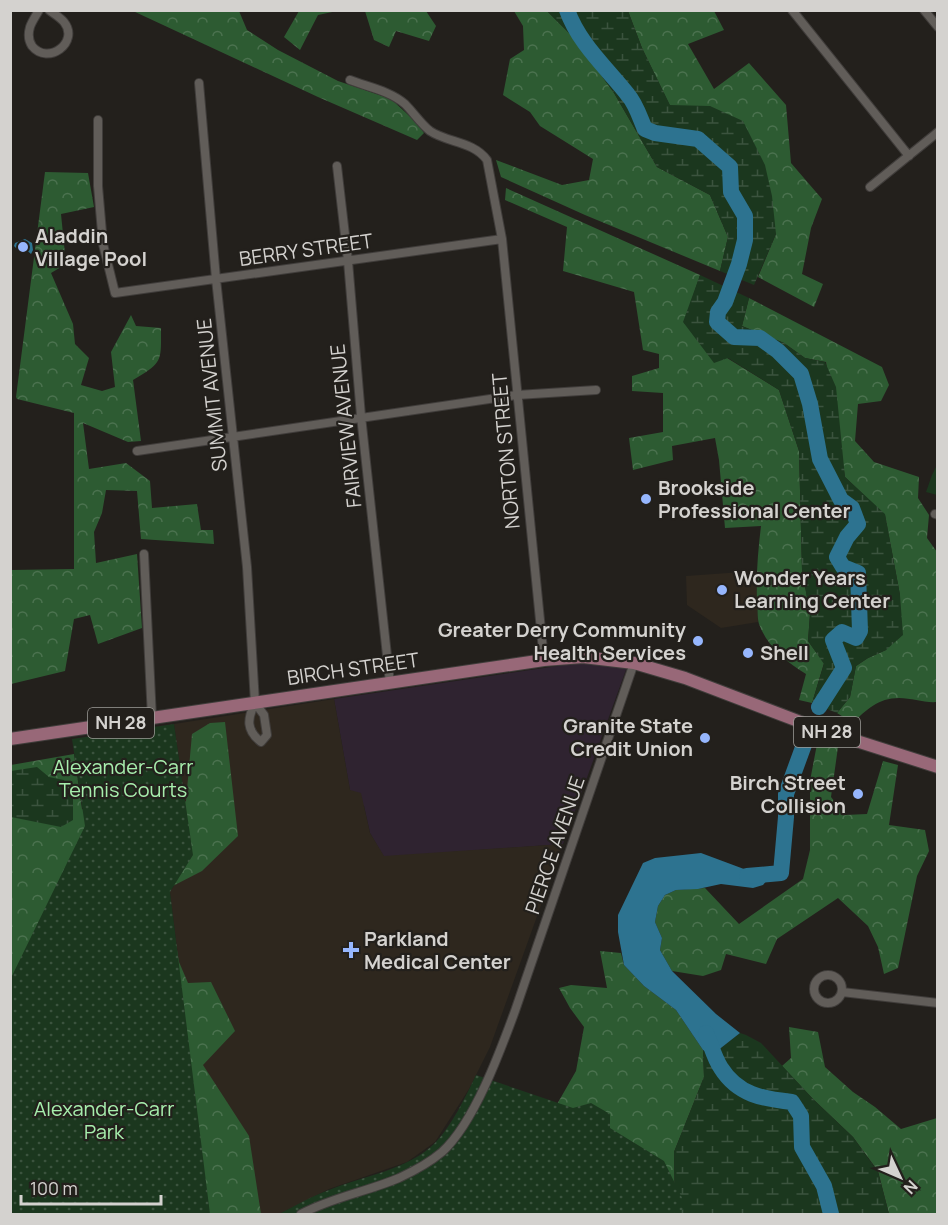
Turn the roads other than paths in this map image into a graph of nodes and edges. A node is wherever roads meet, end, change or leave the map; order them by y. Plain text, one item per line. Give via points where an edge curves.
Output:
1 (39, 10) edge
2 (49, 10) edge
3 (792, 10) edge
4 (924, 10) edge
5 (938, 27) edge
6 (350, 80) dead end
7 (199, 83) dead end
8 (98, 120) dead end
9 (938, 132) edge
10 (909, 156) junction
11 (337, 166) dead end
12 (870, 187) dead end
13 (502, 239) junction
14 (348, 261) junction
15 (216, 279) junction
16 (596, 390) dead end
17 (517, 394) junction
18 (361, 417) junction
19 (234, 436) junction
20 (137, 451) dead end
21 (144, 554) dead end
22 (544, 660) junction
23 (634, 663) junction
24 (390, 683) junction
25 (255, 703) junction
26 (152, 718) junction
27 (10, 739) edge
28 (938, 767) edge
29 (842, 992) dead end
30 (938, 1003) edge
31 (301, 1215) edge

1 - 2 street via 29,30 30,42 39,51 51,54 63,48 68,35 65,22
3 - 10 street
4 - 5 street
6 - 13 street, NORTON STREET via 391,95 430,131 483,154
7 - 15 street, SUMMIT AVENUE
8 - 15 street, BERRY STREET via 103,244 115,293
9 - 10 street
10 - 12 street
11 - 14 street, FAIRVIEW AVENUE
13 - 14 street, BERRY STREET
13 - 17 street, NORTON STREET
14 - 15 street, BERRY STREET
14 - 18 street, FAIRVIEW AVENUE
15 - 19 street, SUMMIT AVENUE
16 - 17 street
17 - 18 street
17 - 22 street, NORTON STREET
18 - 19 street
18 - 24 street, FAIRVIEW AVENUE
19 - 20 street
19 - 25 street, SUMMIT AVENUE
21 - 26 street
22 - 23 main road, BIRCH STREET / NH 28 via 583,657
22 - 24 main road, BIRCH STREET / NH 28
23 - 28 main road, BIRCH STREET / NH 28 via 685,678 829,733
23 - 31 street, PIERCE AVENUE via 515,1011 493,1067 459,1130 442,1152 417,1169 330,1200
24 - 25 main road, BIRCH STREET / NH 28
25 - 26 main road, BIRCH STREET / NH 28
26 - 27 main road, BIRCH STREET / NH 28
29 - 30 street

